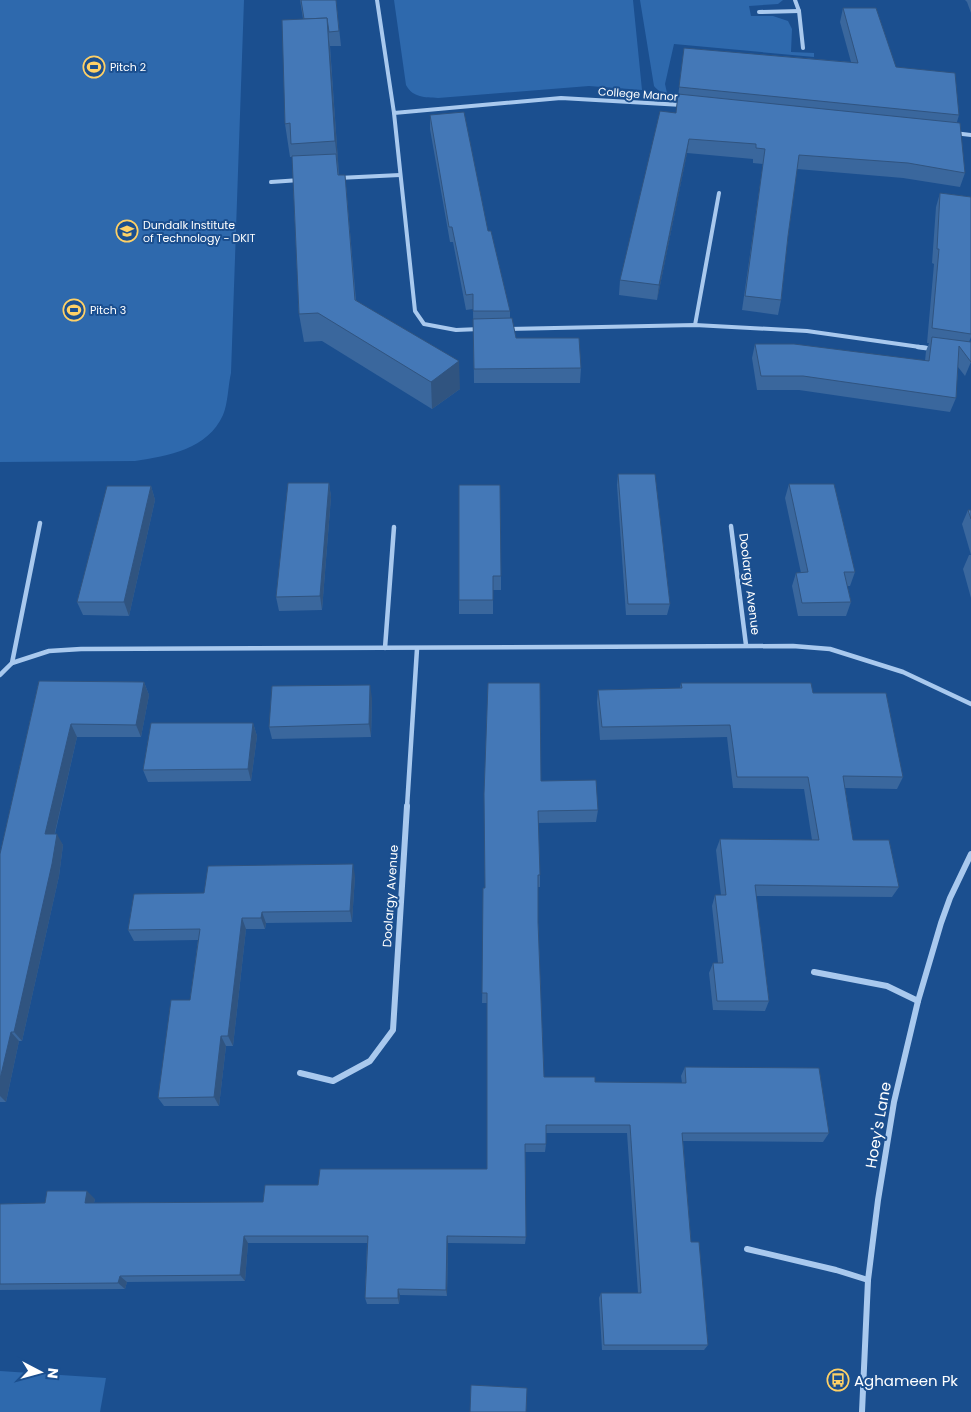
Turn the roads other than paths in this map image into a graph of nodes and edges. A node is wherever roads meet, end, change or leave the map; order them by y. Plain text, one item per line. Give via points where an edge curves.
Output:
1 (377, 0) edge
2 (795, 0) edge
3 (800, 11) junction
4 (759, 12) dead end
5 (803, 48) dead end
6 (688, 106) edge
7 (394, 113) junction
8 (952, 133) edge
9 (971, 135) edge
10 (400, 175) junction
11 (336, 178) edge
12 (308, 180) edge
13 (270, 182) dead end
14 (719, 193) dead end
15 (695, 325) junction
16 (486, 329) edge
17 (506, 329) edge
18 (940, 350) edge
19 (40, 523) dead end
20 (731, 526) dead end
21 (394, 527) dead end
22 (746, 645) junction
23 (385, 648) junction
24 (417, 650) junction
25 (12, 663) junction
26 (0, 675) edge
27 (971, 704) edge
28 (971, 854) edge
29 (814, 972) dead end
30 (918, 1001) junction
31 (300, 1073) dead end
32 (747, 1249) dead end
33 (868, 1280) junction
34 (862, 1412) edge

1 - 7 street
2 - 3 street
3 - 4 street
3 - 5 street
6 - 7 street, College Manor via 561,98
7 - 10 street
8 - 9 street
10 - 11 street
10 - 16 street via 415,311 424,324 456,330
12 - 13 street
14 - 15 street
15 - 17 street
15 - 18 street via 807,330
19 - 25 street
20 - 22 street, Doolargy Avenue
21 - 23 street
22 - 24 street, Doolargy Avenue
22 - 27 street, Doolargy Avenue via 830,650 903,672
23 - 24 street, Doolargy Avenue
23 - 25 street, Doolargy Avenue via 73,650 49,651
24 - 31 street, Doolargy Avenue via 393,1030 370,1061 333,1081
25 - 26 street, Doolargy Avenue
28 - 30 street, Hoey's Lane via 950,898
29 - 30 street via 888,986
30 - 33 street, Hoey's Lane via 894,1102
32 - 33 street
33 - 34 street, Hoey's Lane

